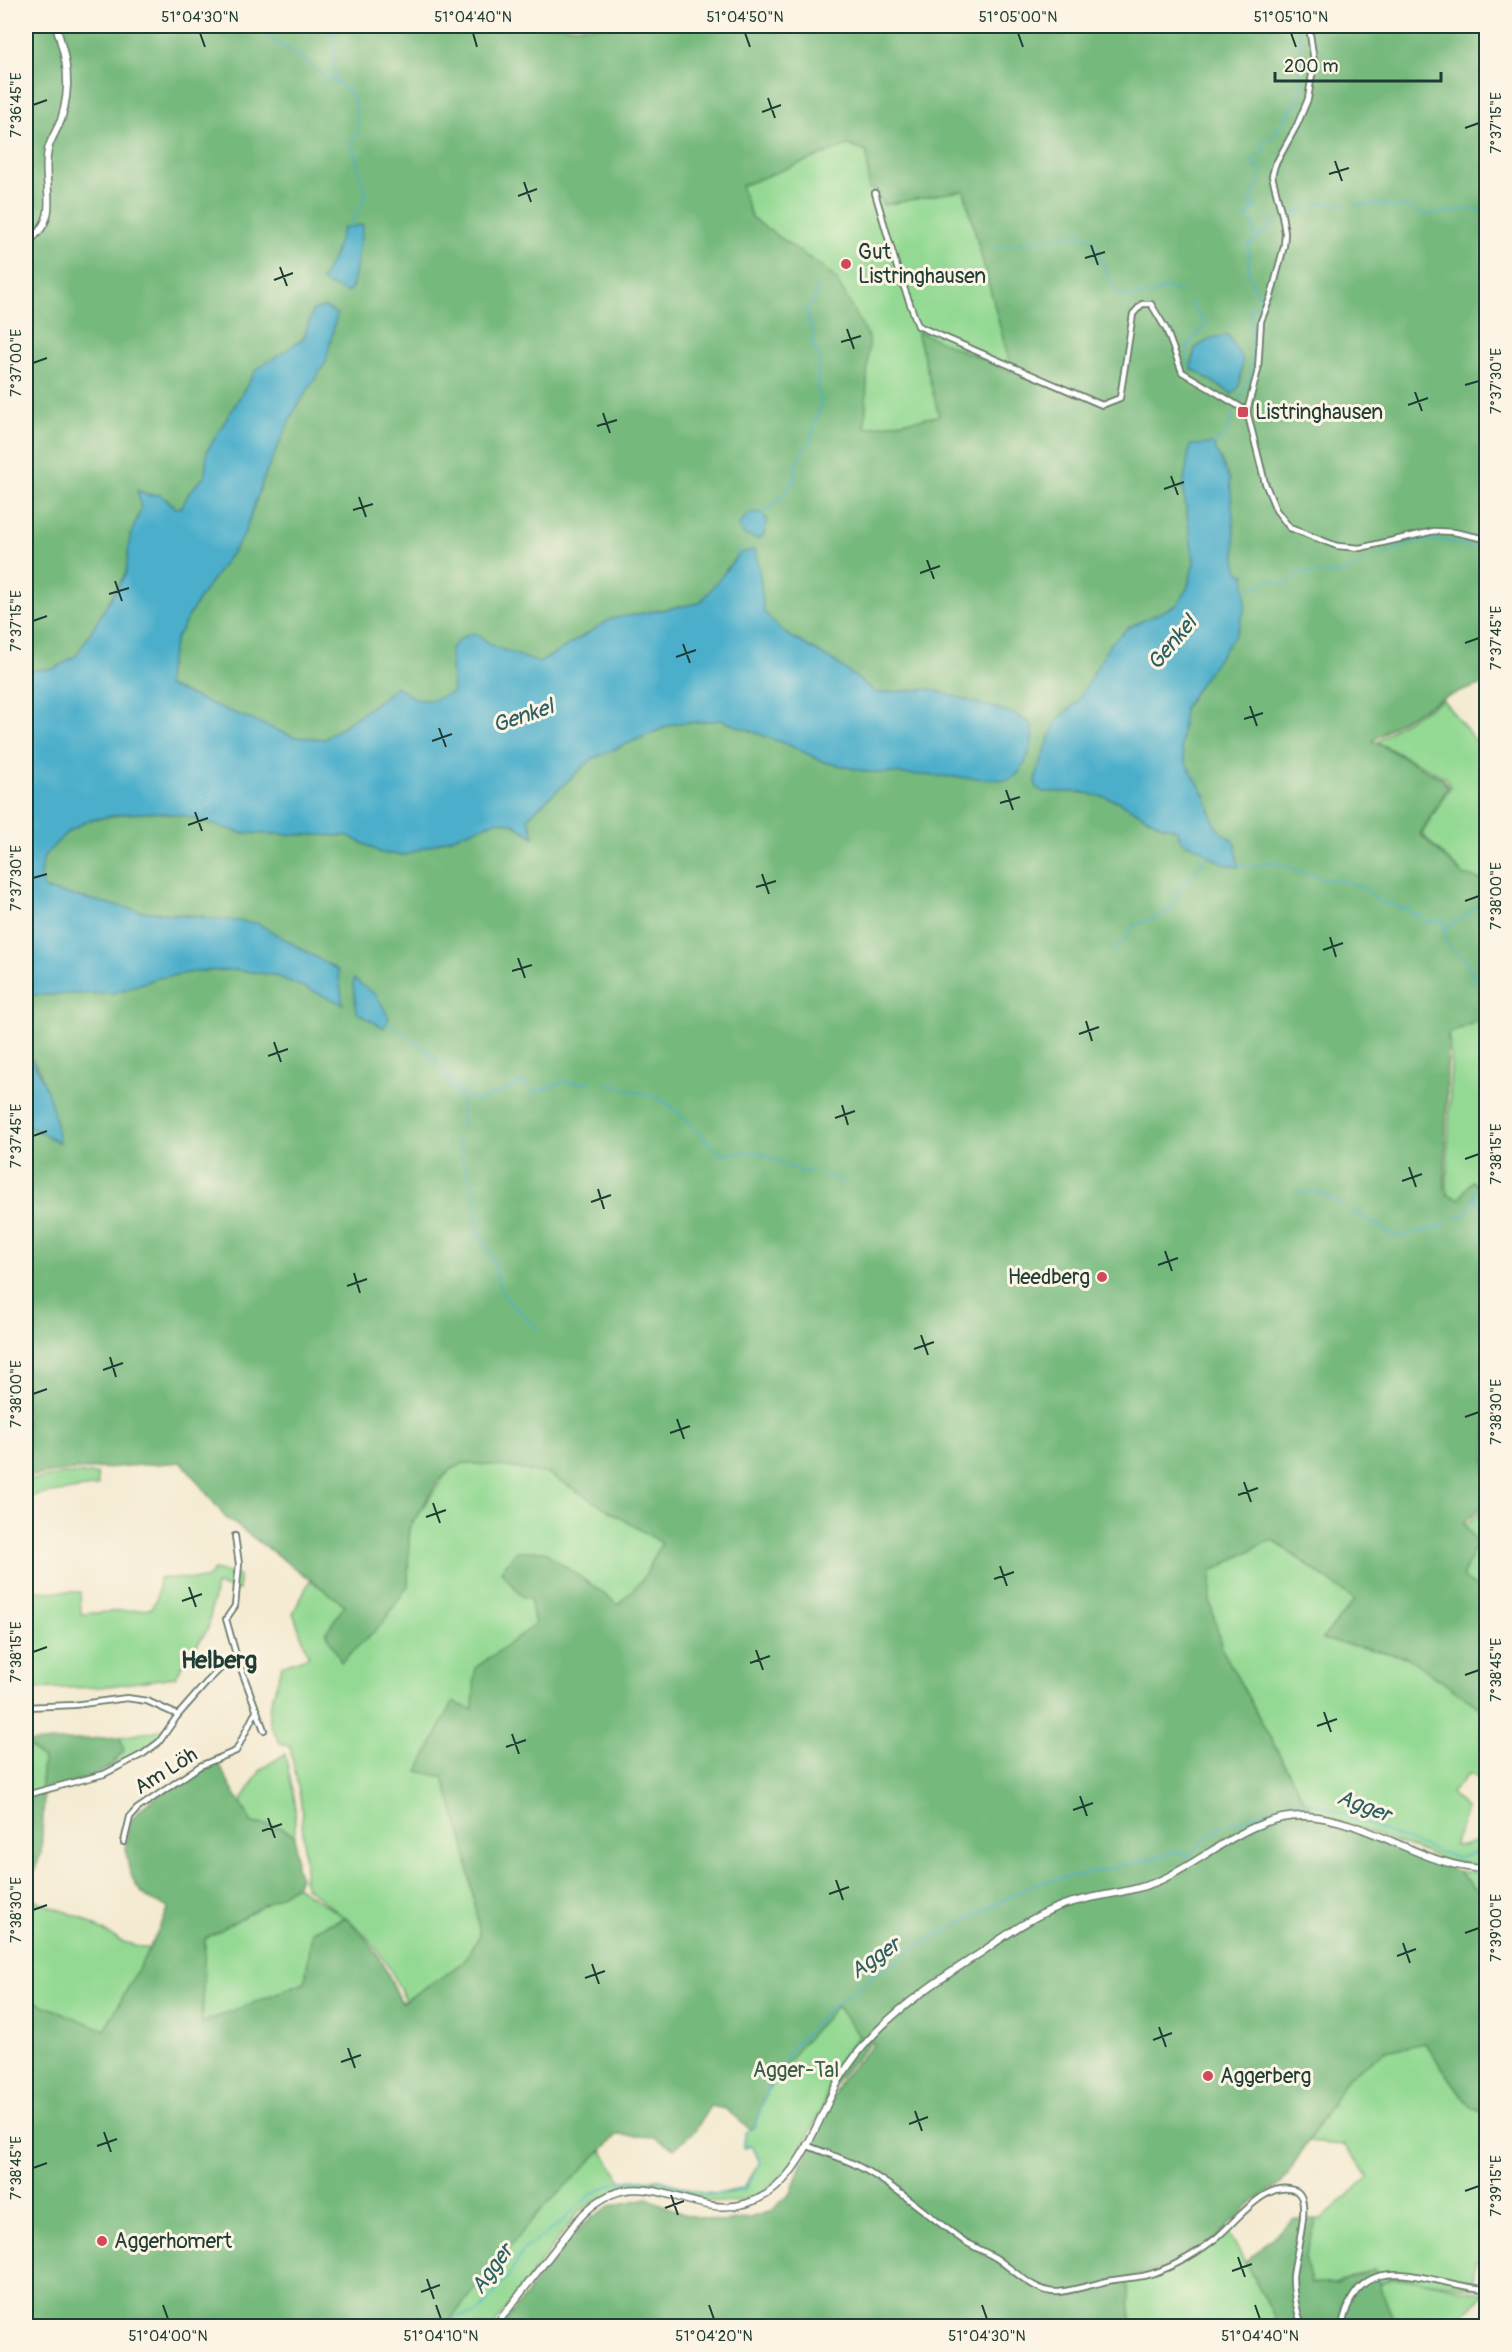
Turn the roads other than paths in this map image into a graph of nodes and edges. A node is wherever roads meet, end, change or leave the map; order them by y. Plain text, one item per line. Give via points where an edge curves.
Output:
1 (56, 26) edge
2 (1310, 26) edge
3 (875, 193) dead end
4 (26, 243) edge
5 (1247, 411) junction
6 (1486, 538) edge
7 (235, 1536) dead end
8 (237, 1658) junction
9 (26, 1707) edge
10 (257, 1709) junction
11 (178, 1715) junction
12 (264, 1730) dead end
13 (26, 1795) edge
14 (124, 1842) dead end
15 (1486, 1869) edge
16 (806, 2145) junction
17 (1486, 2289) edge
18 (495, 2326) edge
19 (1302, 2326) edge
20 (1342, 2326) edge

1 - 4 main road via 69,72 66,97 48,150 49,214
2 - 5 street via 1314,62 1308,99 1272,176 1282,215 1284,246 1261,321 1258,370
3 - 5 street via 918,326 1102,405 1120,398 1133,314 1142,304 1151,304 1166,328 1182,372
5 - 6 street via 1265,483 1276,510 1290,528 1337,546 1360,548 1434,531
7 - 8 street via 239,1564 235,1606 226,1619
8 - 10 street
8 - 11 street via 214,1675
9 - 11 street via 128,1698 147,1701
10 - 12 street
10 - 14 street, Am Löh via 236,1751 193,1770 137,1809 130,1817
11 - 13 street via 159,1742 143,1754 104,1774
15 - 16 main road via 1438,1860 1323,1818 1291,1816 1266,1822 1155,1883 1072,1903 1035,1917 937,1981 898,2011 853,2059
16 - 18 main road via 780,2185 743,2205 702,2205 654,2189 629,2189 605,2197 585,2212
16 - 19 street via 856,2165 1033,2284 1056,2292 1162,2270 1194,2255 1258,2200 1278,2188 1296,2191 1304,2204 1293,2278
17 - 20 street via 1411,2274 1388,2274 1357,2290 1349,2301

